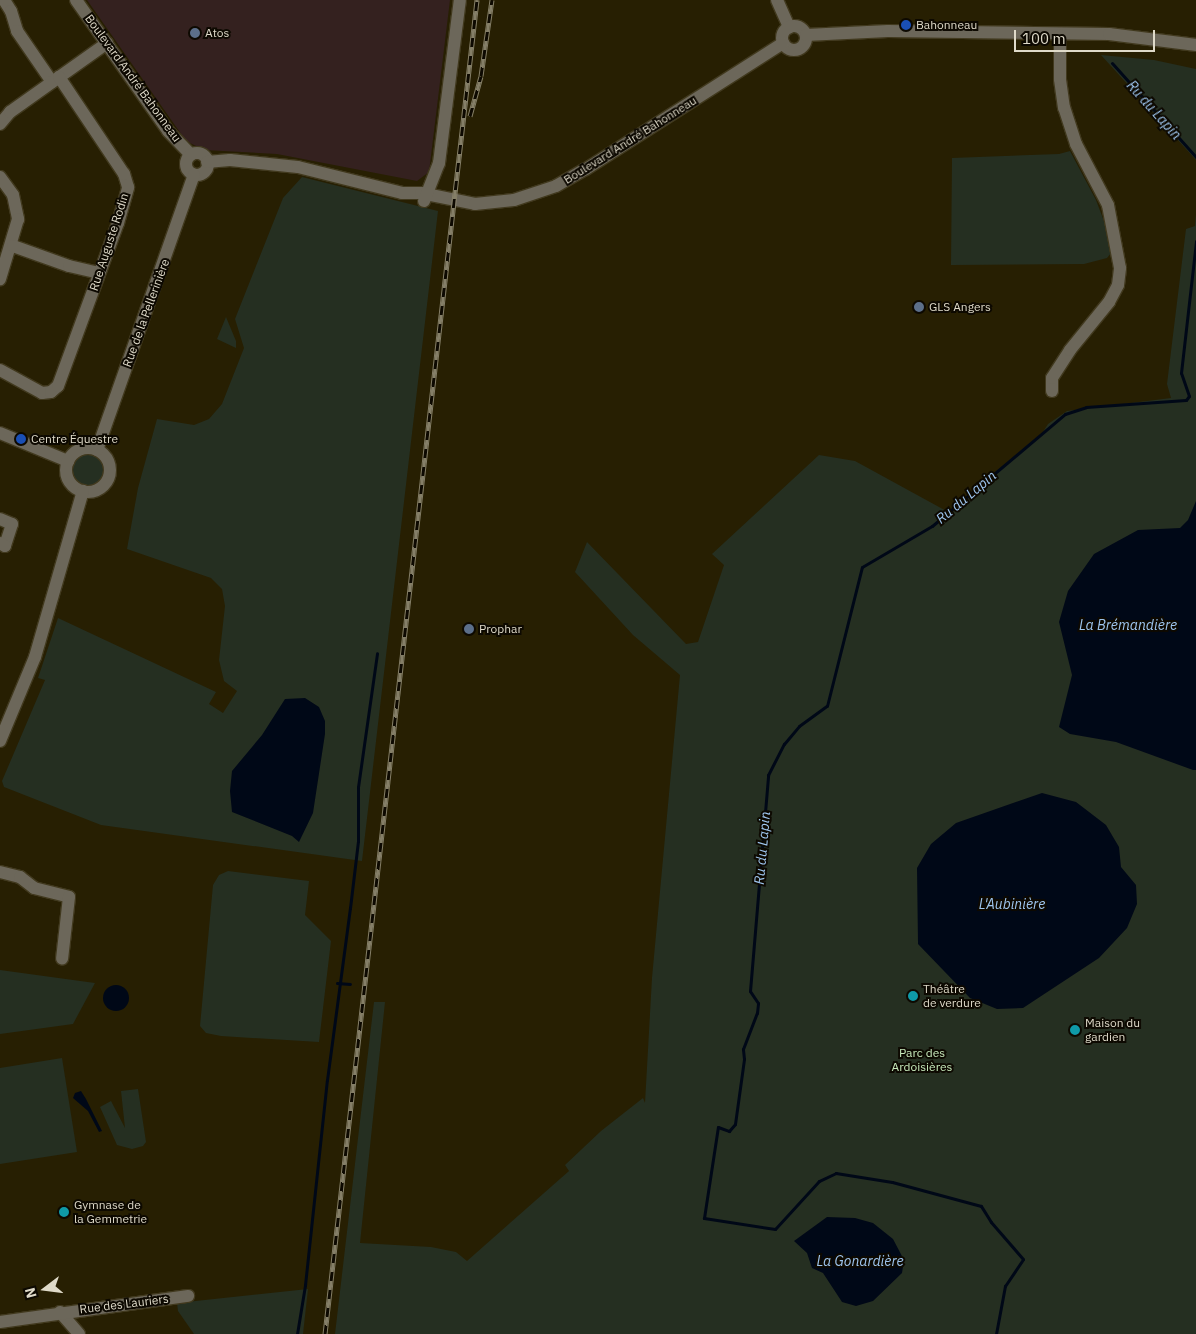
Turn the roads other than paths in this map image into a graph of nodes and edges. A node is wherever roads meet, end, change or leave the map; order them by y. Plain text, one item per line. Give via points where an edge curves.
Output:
1 (4, 0) edge
2 (76, 0) edge
3 (460, 0) edge
4 (776, 0) edge
5 (789, 27) junction
6 (806, 35) junction
7 (1060, 35) junction
8 (106, 43) junction
9 (783, 43) junction
10 (1196, 45) edge
11 (55, 80) junction
12 (0, 124) edge
13 (191, 155) junction
14 (207, 162) junction
15 (194, 175) junction
16 (0, 177) edge
17 (424, 198) junction
18 (12, 246) junction
19 (99, 273) junction
20 (0, 279) edge
21 (0, 370) edge
22 (1052, 391) dead end
23 (0, 433) edge
24 (97, 450) junction
25 (68, 461) junction
26 (83, 491) junction
27 (0, 519) edge
28 (0, 544) edge
29 (43, 620) junction
30 (0, 726) edge
31 (0, 741) edge
32 (0, 872) edge
33 (62, 958) dead end
34 (188, 1296) dead end
35 (60, 1312) junction
36 (0, 1322) edge
37 (79, 1334) edge

1 - 11 street via 12,11 17,31
2 - 8 street, Boulevard André Bahonneau
3 - 17 street via 439,163
4 - 5 street
5 - 6 street via 799,26
5 - 9 street via 783,33
6 - 7 street via 888,31
6 - 9 street via 806,42 799,49 790,49
7 - 10 street via 1124,35
7 - 22 street via 1064,108 1076,144 1108,205 1120,268 1118,285 1109,302 1071,348 1052,378
8 - 11 street
8 - 13 street, Boulevard André Bahonneau via 168,131
9 - 17 street, Boulevard André Bahonneau via 556,186 514,200 475,204
11 - 12 street via 10,112
11 - 19 street, Rue Auguste Rodin via 128,181 118,223
13 - 14 street via 201,154
13 - 15 street via 186,164
14 - 15 street via 204,172
14 - 17 street, Boulevard André Bahonneau via 298,166
15 - 24 street, Rue de la Pellerinière
16 - 18 street via 13,195 18,211
18 - 19 street
18 - 20 street
19 - 21 street, Rue Auguste Rodin via 55,390 46,393 34,390
23 - 25 street
24 - 25 street via 82,449
24 - 26 street via 108,461 108,477 98,489
25 - 26 street via 68,478
26 - 29 street
27 - 28 street via 12,524 5,546
29 - 30 street
29 - 31 street via 35,657
32 - 33 street via 20,877 34,888 69,897
34 - 35 street, Rue des Lauriers
35 - 36 street, Rue des Lauriers
35 - 37 street, Rue des Lauriers

